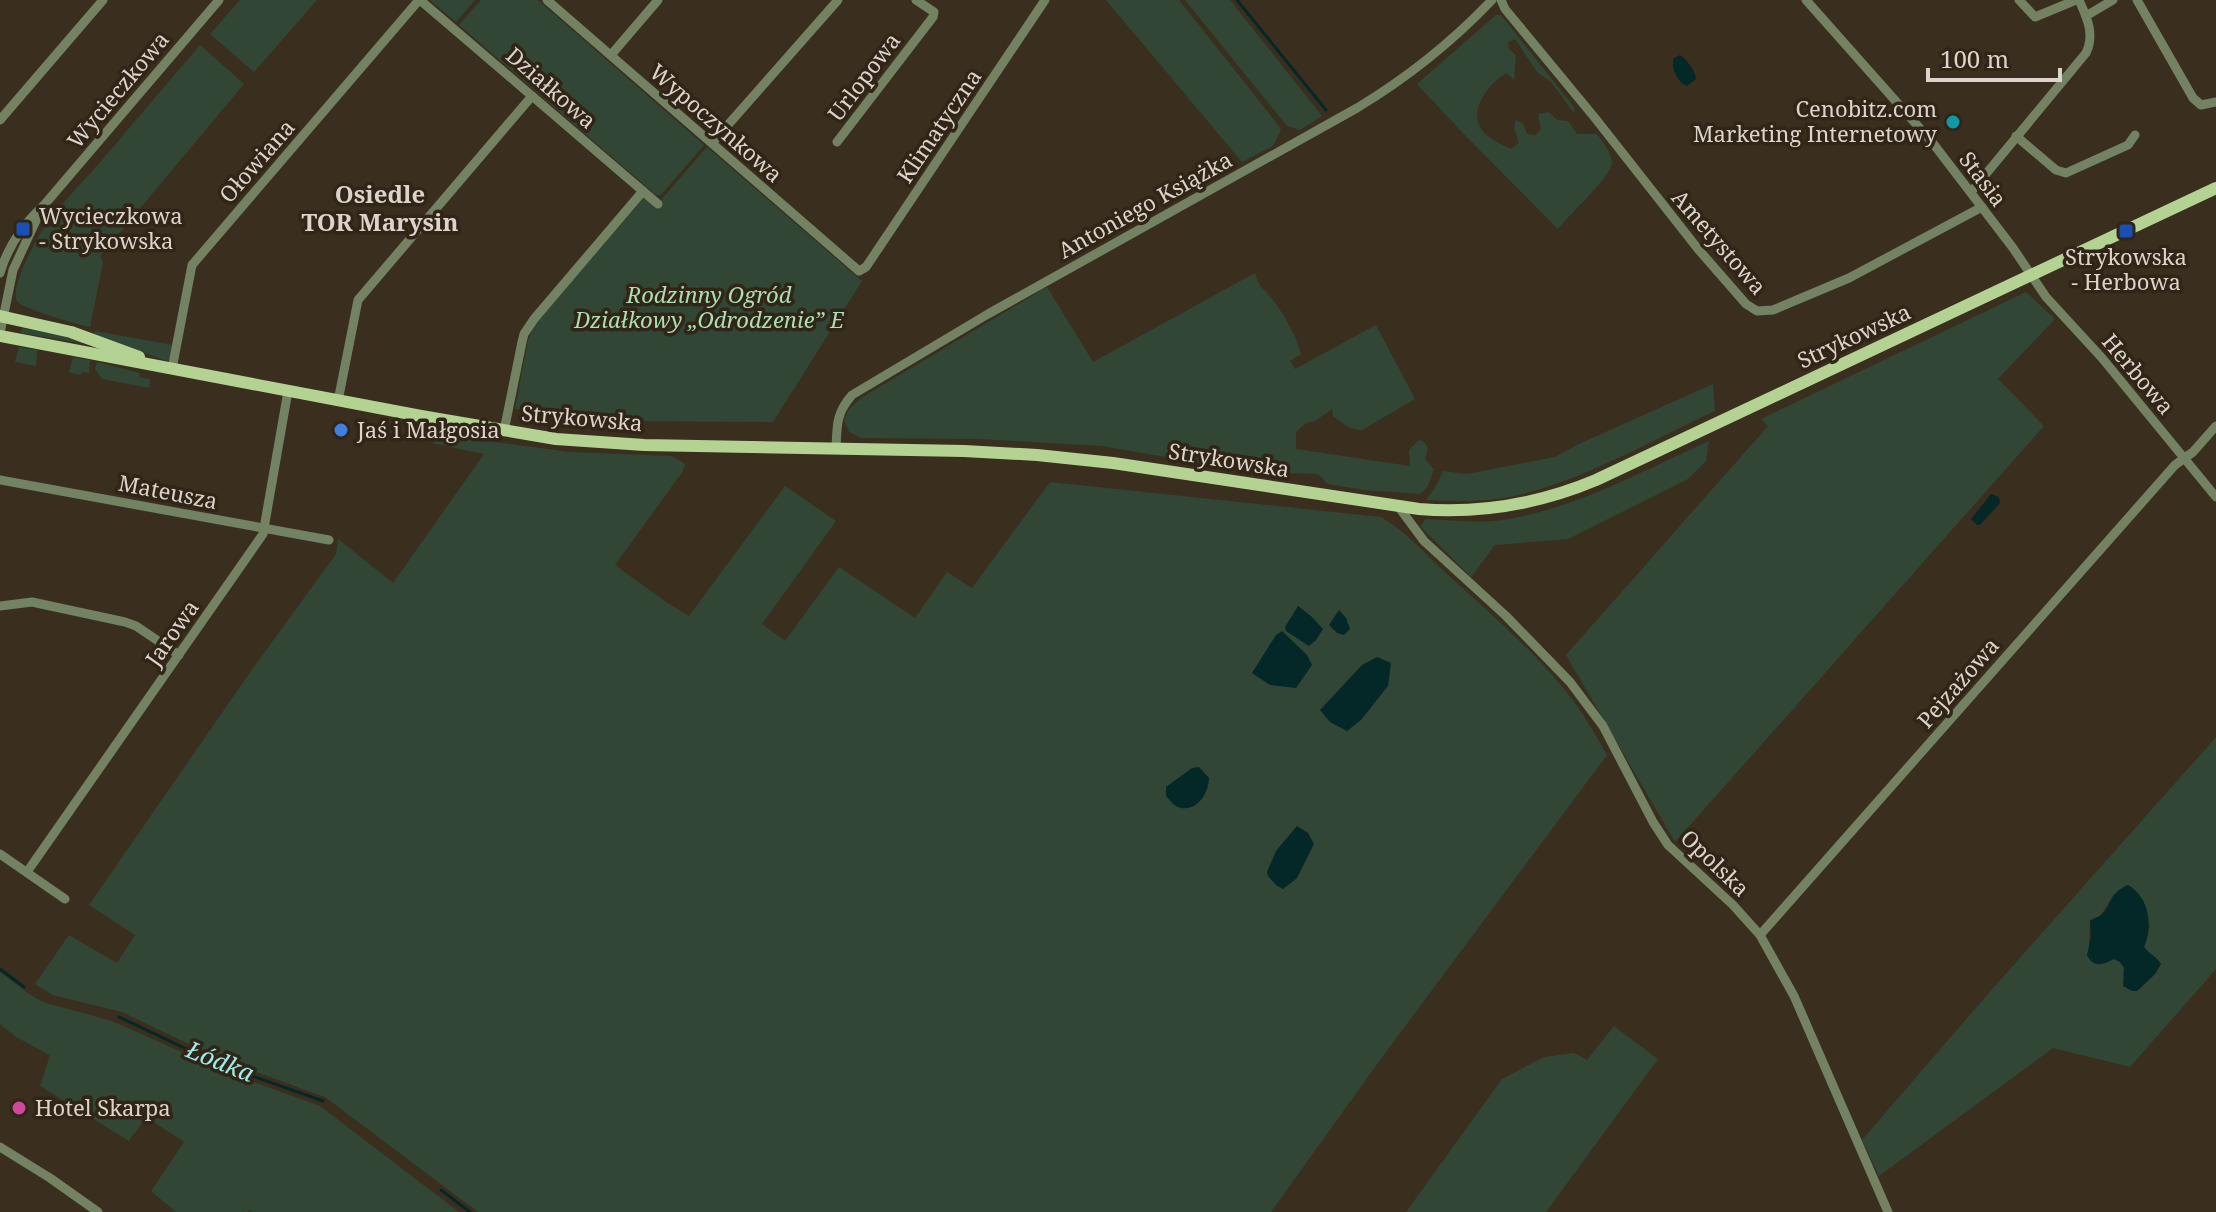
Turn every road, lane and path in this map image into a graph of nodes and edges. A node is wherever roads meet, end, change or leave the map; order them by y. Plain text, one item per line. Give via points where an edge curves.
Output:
1 (103, 0) edge
2 (219, 0) edge
3 (419, 0) edge
4 (547, 0) edge
5 (658, 0) edge
6 (838, 0) edge
7 (916, 0) edge
8 (1045, 0) edge
9 (1492, 0) edge
10 (1501, 0) edge
11 (1806, 0) edge
12 (2019, 0) edge
13 (2077, 0) edge
14 (2113, 0) edge
15 (2137, 0) edge
16 (2086, 16) junction
17 (611, 55) junction
18 (532, 96) junction
19 (2216, 102) edge
20 (0, 120) edge
21 (2135, 135) dead end
22 (2016, 136) junction
23 (837, 142) dead end
24 (712, 143) junction
25 (2216, 188) edge
26 (643, 191) junction
27 (1971, 192) junction
28 (45, 204) junction
29 (658, 204) dead end
30 (1982, 207) junction
31 (861, 270) joint
32 (0, 273) edge
33 (2032, 275) junction
34 (2, 317) edge
35 (0, 335) edge
36 (172, 369) junction
37 (288, 391) junction
38 (338, 401) junction
39 (2216, 426) edge
40 (504, 431) junction
41 (836, 448) junction
42 (2184, 458) junction
43 (0, 480) edge
44 (2216, 497) edge
45 (1398, 506) junction
46 (265, 529) junction
47 (329, 540) dead end
48 (0, 606) edge
49 (179, 655) junction
50 (0, 854) edge
51 (27, 872) junction
52 (65, 899) dead end
53 (1760, 935) junction
54 (0, 1147) edge
55 (98, 1212) edge
56 (1888, 1212) edge

1 - 20 street
2 - 28 street, Wycieczkowa
3 - 18 street, Działkowa
3 - 36 street, Ołowiana via 192,265
4 - 17 street, Wypoczynkowa
5 - 17 street
6 - 24 street
7 - 23 street, Urlopowa via 934,12 933,17
8 - 31 street, Klimatyczna
9 - 41 street, Antoniego Książka via 1384,92 852,395 838,418
10 - 30 street, Ametystowa via 1698,249 1757,311 1773,310 1849,278
11 - 27 street, Stasia
12 - 13 street via 2035,17
13 - 16 street
14 - 16 street
15 - 19 street via 2193,98 2201,105
16 - 22 street via 2091,37 2086,53
17 - 24 street, Wypoczynkowa
18 - 26 street, Działkowa
18 - 38 street via 358,300
21 - 22 street via 2128,145 2066,173
22 - 27 street
24 - 31 street, Wypoczynkowa
25 - 33 main road, Strykowska
26 - 29 street, Działkowa
26 - 40 street via 524,334
27 - 30 street, Stasia
28 - 32 street, Wycieczkowa via 12,245
28 - 34 street, Wycieczkowa via 13,270
30 - 33 street, Stasia
33 - 42 street, Herbowa
33 - 45 main road, Strykowska via 1580,487 1487,510
34 - 35 street, Wycieczkowa
34 - 36 main road, Strykowska via 71,332
35 - 36 main road, Strykowska
36 - 37 main road, Strykowska
37 - 38 main road, Strykowska
37 - 46 street, Jarowa
38 - 40 main road, Strykowska
39 - 42 street, Pejzażowa
40 - 41 main road, Strykowska via 616,444
41 - 45 main road, Strykowska via 1075,458
42 - 44 street, Herbowa
42 - 53 street, Pejzażowa
43 - 46 street, Mateusza
45 - 53 street, Opolska via 1424,541 1570,682 1603,726 1668,845
46 - 47 street, Mateusza
46 - 49 street, Jarowa
48 - 49 street via 32,602 125,622
49 - 51 street, Jarowa
50 - 51 street
51 - 52 street
53 - 56 street, Opolska via 1794,996
54 - 55 street

